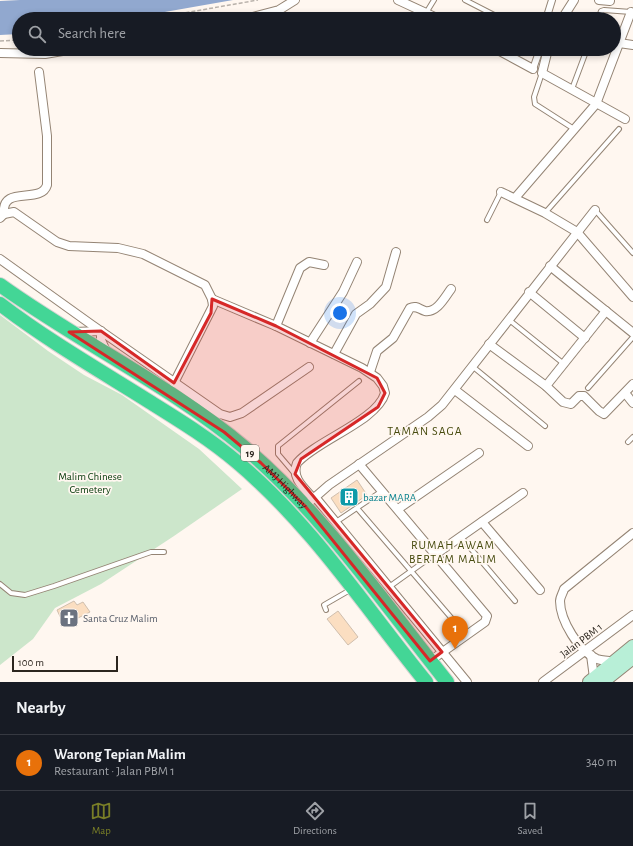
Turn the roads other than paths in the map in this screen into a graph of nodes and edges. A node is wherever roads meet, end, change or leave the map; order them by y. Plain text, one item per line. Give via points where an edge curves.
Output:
1 (295, 0) edge
2 (398, 0) edge
3 (434, 0) edge
4 (465, 0) edge
5 (552, 0) edge
6 (574, 0) edge
7 (599, 0) edge
8 (610, 1) edge
9 (271, 12) edge
10 (424, 12) edge
11 (427, 12) edge
12 (488, 12) edge
13 (548, 12) edge
14 (566, 12) edge
15 (601, 12) edge
16 (632, 12) edge
17 (621, 38) edge
18 (621, 43) edge
19 (633, 45) edge
20 (0, 53) edge
21 (12, 53) edge
22 (509, 56) edge
23 (538, 56) edge
24 (546, 56) edge
25 (584, 56) edge
26 (614, 56) edge
27 (533, 69) joint
28 (39, 72) dead end
29 (542, 73) junction
30 (572, 89) junction
31 (596, 104) junction
32 (625, 119) dead end
33 (619, 129) dead end
34 (575, 130) junction
35 (501, 192) joint
36 (515, 198) junction
37 (595, 210) joint
38 (545, 213) junction
39 (2, 216) edge
40 (487, 220) dead end
41 (577, 232) junction
42 (396, 252) dead end
43 (633, 253) edge
44 (0, 259) edge
45 (357, 262) dead end
46 (324, 264) dead end
47 (550, 266) junction
48 (0, 285) edge
49 (451, 289) dead end
50 (529, 292) junction
51 (633, 297) edge
52 (212, 299) junction
53 (0, 304) edge
54 (606, 311) junction
55 (508, 318) junction
56 (276, 326) junction
57 (101, 331) junction
58 (69, 332) junction
59 (633, 333) edge
60 (633, 337) edge
61 (585, 338) junction
62 (310, 343) junction
63 (489, 344) junction
64 (334, 354) junction
65 (110, 358) junction
66 (564, 364) junction
67 (472, 366) junction
68 (309, 367) dead end
69 (370, 372) junction
70 (359, 381) dead end
71 (174, 383) junction
72 (633, 384) edge
73 (546, 386) junction
74 (588, 388) dead end
75 (455, 390) junction
76 (625, 393) junction
77 (633, 403) edge
78 (545, 426) dead end
79 (633, 437) edge
80 (628, 442) dead end
81 (528, 446) dead end
82 (479, 453) dead end
83 (359, 464) junction
84 (295, 474) junction
85 (383, 491) junction
86 (523, 493) dead end
87 (311, 500) junction
88 (357, 508) junction
89 (398, 509) junction
90 (336, 522) junction
91 (482, 522) junction
92 (633, 533) edge
93 (461, 536) junction
94 (164, 552) dead end
95 (436, 554) junction
96 (411, 571) junction
97 (0, 584) edge
98 (389, 587) junction
99 (353, 588) junction
100 (540, 590) dead end
101 (516, 601) dead end
102 (326, 610) dead end
103 (633, 615) edge
104 (466, 635) junction
105 (633, 646) edge
106 (442, 652) junction
107 (588, 653) junction
108 (633, 658) edge
109 (615, 660) junction
110 (430, 661) junction
111 (595, 681) edge
112 (426, 682) edge
113 (446, 682) edge
114 (467, 682) edge
115 (543, 682) edge

1 - 9 street
2 - 10 street
3 - 11 lane
4 - 12 lane
5 - 13 street
6 - 14 street
7 - 8 street
15 - 16 lane
16 - 17 street
18 - 19 street
20 - 21 street
22 - 27 street
23 - 27 street
24 - 29 street
25 - 30 lane
26 - 31 street
28 - 39 street via 47,136 46,189 40,193 11,198 4,204
29 - 30 street
29 - 34 lane via 534,102
30 - 31 street
31 - 32 street
31 - 34 street
33 - 38 lane
34 - 36 street
35 - 36 street
35 - 40 lane
36 - 38 street
37 - 41 street
37 - 43 lane
38 - 41 street
39 - 52 street via 14,212 57,242 69,246 118,248 143,254 205,285
41 - 47 street
41 - 51 street
42 - 64 street via 386,287 356,314
44 - 57 street
45 - 62 street via 343,292
46 - 56 street via 309,262 300,268
47 - 50 street
47 - 54 street
48 - 58 highway, AMJ Highway / 19
49 - 69 street via 433,309 427,311 416,307 410,308 393,338 377,351
50 - 55 street
50 - 61 street
52 - 56 street
52 - 71 street via 211,313
53 - 99 highway, AMJ Highway / 19 via 177,419 236,461 300,524
54 - 59 street
54 - 61 street
55 - 63 street
55 - 66 lane
56 - 62 street
57 - 58 street
57 - 65 street via 104,349
57 - 71 street
58 - 65 highway, AMJ Highway / 19
60 - 74 lane
61 - 66 street
62 - 64 street
63 - 67 street
63 - 73 street
64 - 69 street
65 - 87 highway, AMJ Highway / 19 via 167,392 224,432 272,473
66 - 73 street
67 - 75 street
67 - 78 lane
68 - 71 street via 242,414 230,417 220,414
69 - 84 street via 383,386 383,400 372,412 301,459 295,468
70 - 84 lane via 278,446 278,454
72 - 76 street
73 - 76 street via 558,398 569,404 579,396 584,396 604,414
75 - 81 street
75 - 83 street via 436,411
76 - 77 street
79 - 80 lane
82 - 89 street
83 - 85 street
83 - 87 street
84 - 87 street
85 - 88 lane
85 - 89 street
86 - 91 street
87 - 90 street
87 - 110 highway, AMJ Highway / 19 via 362,574
88 - 90 lane
88 - 96 lane
89 - 95 street
90 - 98 street
91 - 93 street
91 - 100 street
92 - 107 street via 564,589 560,600 564,622
93 - 95 street
93 - 101 lane
94 - 97 lane via 151,552 25,595 11,593
95 - 96 lane
95 - 104 street via 487,616 485,622
96 - 98 lane
96 - 104 lane
98 - 106 street
99 - 102 lane via 324,605
99 - 112 highway, AMJ Highway / 19
103 - 107 street, Jalan PBM 1
104 - 106 street
105 - 109 main road
106 - 110 street
106 - 114 street
107 - 109 street via 606,661
107 - 111 street
107 - 115 street, Jalan PBM 1
108 - 111 main road
109 - 111 main road
110 - 113 highway, AMJ Highway / 19

